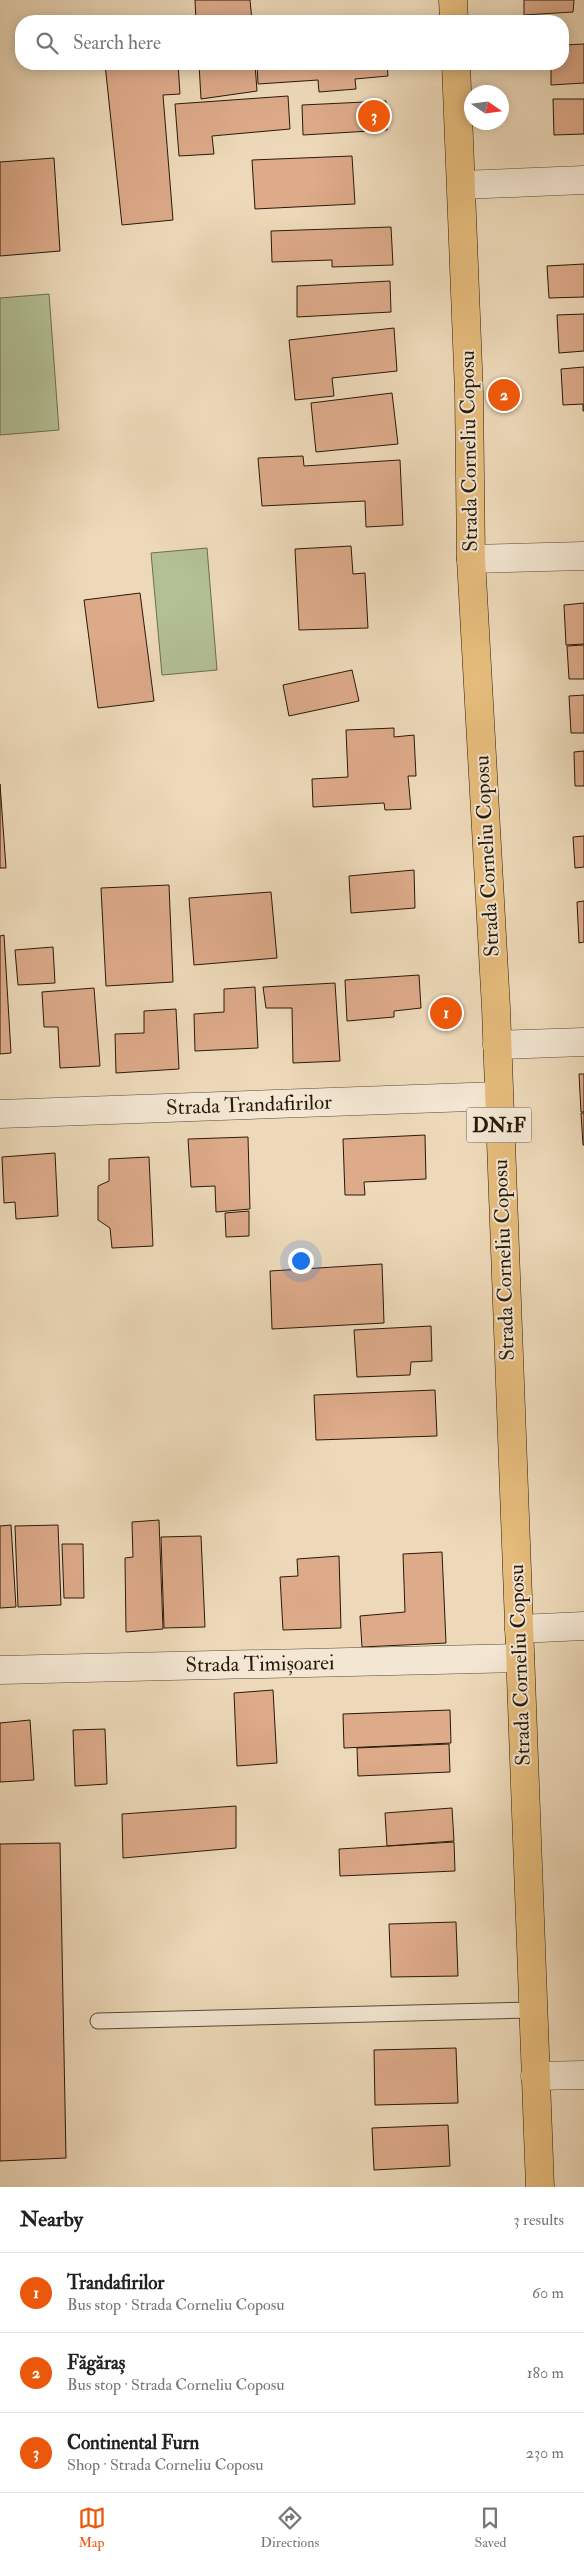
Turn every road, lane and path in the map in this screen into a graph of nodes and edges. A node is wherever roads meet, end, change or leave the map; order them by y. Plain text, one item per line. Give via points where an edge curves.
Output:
1 (454, 0) edge
2 (454, 15) edge
3 (456, 70) edge
4 (584, 180) edge
5 (462, 185) junction
6 (584, 556) edge
7 (470, 559) junction
8 (584, 1042) edge
9 (497, 1045) junction
10 (498, 1096) junction
11 (0, 1114) edge
12 (584, 1626) edge
13 (519, 1629) junction
14 (520, 1658) junction
15 (0, 1670) edge
16 (532, 2010) junction
17 (98, 2021) dead end
18 (584, 2075) edge
19 (535, 2076) junction
20 (540, 2187) edge

1 - 2 main road
3 - 5 main road, Strada Corneliu Coposu / DN1F
4 - 5 street
5 - 7 main road, Strada Corneliu Coposu / DN1F via 469,393
6 - 7 street
7 - 9 main road, Strada Corneliu Coposu / DN1F
8 - 9 street
9 - 10 main road, Strada Corneliu Coposu / DN1F
10 - 11 street, Strada Trandafirilor
10 - 13 main road, Strada Corneliu Coposu / DN1F
12 - 13 street
13 - 14 main road, Strada Corneliu Coposu / DN1F
14 - 15 street, Strada Timișoarei
14 - 16 main road, Strada Corneliu Coposu / DN1F
16 - 17 lane
16 - 19 main road, Strada Corneliu Coposu / DN1F
18 - 19 street
19 - 20 main road, Strada Corneliu Coposu / DN1F

